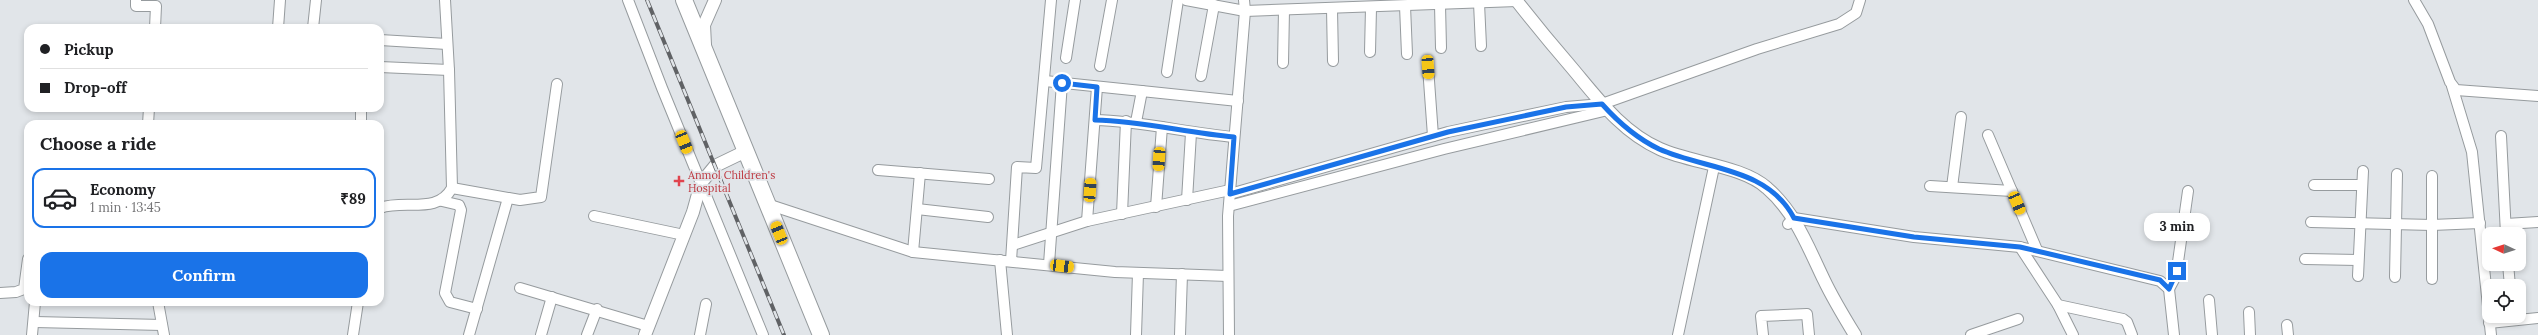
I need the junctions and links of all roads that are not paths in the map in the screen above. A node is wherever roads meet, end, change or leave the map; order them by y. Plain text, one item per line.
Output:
1 (136, 0) edge
2 (280, 0) edge
3 (316, 0) edge
4 (445, 0) edge
5 (628, 0) edge
6 (684, 0) edge
7 (715, 0) edge
8 (1051, 0) edge
9 (1075, 0) edge
10 (1112, 0) edge
11 (1178, 0) edge
12 (1186, 0) edge
13 (1244, 0) edge
14 (1860, 0) edge
15 (2414, 0) edge
16 (1517, 1) edge
17 (1479, 3) junction
18 (1214, 5) junction
19 (1440, 5) junction
20 (1405, 6) junction
21 (1370, 8) junction
22 (1332, 9) junction
23 (1284, 10) junction
24 (1245, 11) junction
25 (155, 24) edge
26 (278, 24) edge
27 (313, 24) edge
28 (384, 40) edge
29 (447, 44) junction
30 (1481, 46) dead end
31 (1441, 48) dead end
32 (705, 50) junction
33 (1370, 52) dead end
34 (1407, 54) dead end
35 (1066, 58) dead end
36 (1333, 61) dead end
37 (1283, 63) dead end
38 (1100, 66) dead end
39 (384, 67) edge
40 (1428, 67) dead end
41 (450, 70) junction
42 (1167, 72) dead end
43 (1201, 76) dead end
44 (1045, 81) junction
45 (1062, 83) junction
46 (557, 84) dead end
47 (2452, 86) junction
48 (1097, 87) junction
49 (1142, 91) junction
50 (2538, 96) edge
51 (1238, 101) junction
52 (1605, 107) junction
53 (1961, 117) dead end
54 (1095, 120) junction
55 (1131, 121) junction
56 (1162, 127) junction
57 (1191, 133) junction
58 (1988, 135) dead end
59 (1433, 136) junction
60 (2501, 136) dead end
61 (1234, 137) junction
62 (746, 151) junction
63 (1714, 167) junction
64 (878, 170) dead end
65 (2363, 171) dead end
66 (920, 173) junction
67 (2397, 174) dead end
68 (2432, 176) dead end
69 (989, 179) dead end
70 (701, 183) junction
71 (2314, 185) dead end
72 (2362, 185) junction
73 (1930, 186) dead end
74 (1952, 187) junction
75 (452, 188) junction
76 (2012, 191) junction
77 (2188, 191) dead end
78 (1230, 192) junction
79 (508, 198) junction
80 (1187, 200) junction
81 (442, 201) junction
82 (767, 204) junction
83 (1229, 206) junction
84 (1156, 207) junction
85 (384, 208) edge
86 (917, 209) junction
87 (1122, 214) junction
88 (594, 216) dead end
89 (988, 218) dead end
90 (1087, 221) junction
91 (1791, 221) junction
92 (2311, 222) dead end
93 (2480, 222) junction
94 (2538, 222) edge
95 (2360, 224) junction
96 (2395, 224) junction
97 (2432, 225) junction
98 (2506, 227) edge
99 (2515, 227) edge
100 (1051, 233) junction
101 (684, 235) junction
102 (1013, 245) junction
103 (2020, 247) junction
104 (2037, 250) junction
105 (913, 252) junction
106 (2305, 259) dead end
107 (1000, 260) junction
108 (2358, 260) junction
109 (1011, 261) junction
110 (1049, 264) junction
111 (1138, 273) junction
112 (1182, 274) junction
113 (1228, 276) junction
114 (2358, 276) dead end
115 (2395, 277) dead end
116 (2432, 279) dead end
117 (2485, 279) edge
118 (520, 288) dead end
119 (2169, 289) junction
120 (24, 290) edge
121 (0, 293) edge
122 (552, 297) junction
123 (2209, 300) dead end
124 (706, 304) dead end
125 (2058, 305) junction
126 (35, 306) edge
127 (159, 306) edge
128 (357, 306) edge
129 (477, 309) junction
130 (596, 309) junction
131 (2249, 312) dead end
132 (2526, 318) edge
133 (2538, 318) edge
134 (2018, 319) dead end
135 (34, 322) junction
136 (2489, 323) edge
137 (163, 330) edge
138 (646, 330) edge
139 (32, 335) edge
140 (353, 335) edge
141 (469, 335) edge
142 (541, 335) edge
143 (588, 335) edge
144 (700, 335) edge
145 (763, 335) edge
146 (820, 335) edge
147 (1007, 335) edge
148 (1136, 335) edge
149 (1180, 335) edge
150 (1228, 335) edge
151 (1678, 335) edge
152 (1763, 335) edge
153 (1809, 335) edge
154 (1846, 335) edge
155 (1855, 335) edge
156 (1971, 335) edge
157 (2073, 335) edge
158 (2132, 335) edge
159 (2174, 335) edge
160 (2212, 335) edge
161 (2250, 335) edge
162 (2491, 335) edge

1 - 25 street
2 - 26 street
3 - 27 street
4 - 29 street
5 - 70 street
6 - 32 main road
7 - 32 street
8 - 44 street
9 - 35 street
10 - 38 street
11 - 42 street
12 - 18 street
13 - 24 street
14 - 52 street
15 - 47 street
16 - 17 street
16 - 52 street
17 - 19 street
17 - 30 street
18 - 24 street
18 - 43 street
19 - 20 street
19 - 31 street
20 - 21 street
20 - 34 street
21 - 22 street
21 - 33 street
22 - 23 street
22 - 36 street
23 - 24 street
23 - 37 street
24 - 51 street
28 - 29 street
29 - 41 street
32 - 62 main road
39 - 41 street
40 - 59 street
41 - 75 street
44 - 45 street
44 - 102 street
45 - 48 street
45 - 100 street
46 - 79 street
47 - 50 street
47 - 93 street
48 - 49 street
48 - 54 street
49 - 51 street
49 - 55 street
51 - 61 street
52 - 59 street
52 - 63 street
52 - 83 street
53 - 74 street
54 - 55 street
54 - 90 street
55 - 56 street
55 - 87 street
56 - 57 street
56 - 84 street
57 - 61 street
57 - 80 street
58 - 76 street
59 - 78 street
60 - 98 street
61 - 78 street
62 - 70 street
62 - 82 main road
63 - 91 street
63 - 151 street
64 - 66 street
65 - 72 street
66 - 69 street
66 - 86 street
67 - 96 street
68 - 97 street
70 - 101 street
70 - 145 street
71 - 72 street
72 - 95 street
73 - 74 street
74 - 76 street
75 - 79 street
75 - 81 street
76 - 104 street
77 - 119 street
78 - 80 street
78 - 83 street
79 - 129 street
80 - 84 street
81 - 85 street
81 - 129 street
82 - 105 street
82 - 146 main road
83 - 113 street
84 - 87 street
86 - 89 street
86 - 105 street
87 - 90 street
88 - 101 street
90 - 100 street
91 - 103 street
91 - 154 street
91 - 155 street
92 - 95 street
93 - 97 street
93 - 117 street
94 - 99 street
95 - 96 street
95 - 108 street
96 - 97 street
96 - 115 street
97 - 116 street
100 - 102 street
100 - 110 street
101 - 138 street
102 - 109 street
103 - 104 street
103 - 125 street
104 - 119 street
105 - 107 street
106 - 108 street
107 - 109 street
107 - 147 street
108 - 114 street
109 - 110 street
110 - 111 street
111 - 112 street
111 - 148 street
112 - 113 street
112 - 149 street
113 - 150 street
118 - 122 street
119 - 159 street
120 - 121 street
122 - 130 street
122 - 142 street
123 - 160 street
124 - 144 street
125 - 157 street
125 - 158 street
126 - 135 street
127 - 137 street
128 - 140 street
129 - 141 street
130 - 138 street
130 - 143 street
131 - 161 street
132 - 133 street
134 - 156 street
135 - 137 street
135 - 139 street
136 - 162 street
152 - 153 street

